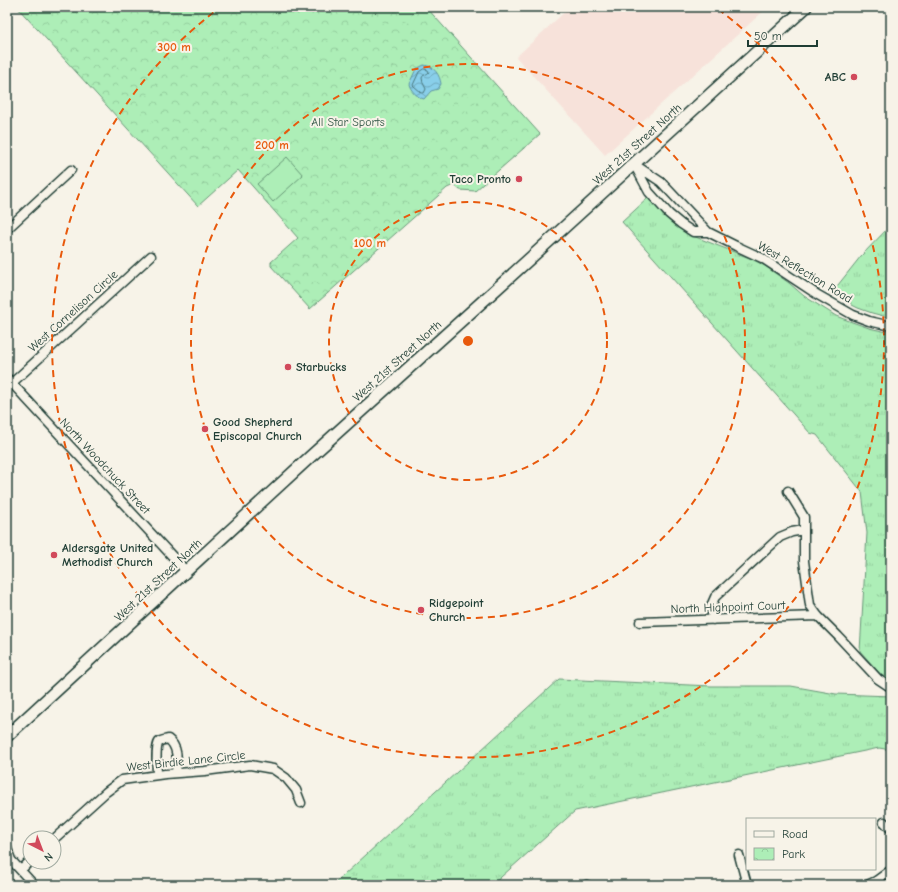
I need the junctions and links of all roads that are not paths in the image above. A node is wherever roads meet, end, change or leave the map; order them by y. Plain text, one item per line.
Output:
1 (806, 7) edge
2 (634, 164) junction
3 (71, 170) dead end
4 (7, 230) edge
5 (708, 232) junction
6 (151, 256) dead end
7 (891, 326) edge
8 (9, 380) edge
9 (788, 491) dead end
10 (804, 530) junction
11 (186, 571) junction
12 (818, 616) junction
13 (713, 620) junction
14 (640, 622) dead end
15 (891, 687) edge
16 (7, 736) edge
17 (176, 773) junction
18 (157, 775) junction
19 (301, 802) dead end
20 (884, 822) dead end
21 (891, 828) edge
22 (62, 832) edge
23 (7, 848) edge
24 (739, 855) dead end
25 (9, 858) edge
26 (21, 870) joint
27 (891, 870) edge
28 (34, 885) edge
29 (747, 885) edge
30 (867, 885) edge

1 - 2 main road, West 21st Street North
2 - 5 street, West Reflection Road
2 - 5 street, West Reflection Road
2 - 11 main road, West 21st Street North
3 - 4 street
5 - 7 street, West Reflection Road
6 - 8 street, West Cornelison Circle
8 - 11 street, North Woodchuck Street
9 - 10 street
10 - 12 street
10 - 13 street
11 - 16 main road, West 21st Street North
12 - 13 street, North Highpoint Court
12 - 15 street
13 - 14 street, North Highpoint Court
17 - 18 street, West Birdie Lane Circle
17 - 18 street
17 - 19 street, West Birdie Lane Circle
18 - 22 street, West Birdie Lane Circle
20 - 21 street
23 - 25 street
24 - 29 street
25 - 26 street
26 - 28 street
27 - 30 street

